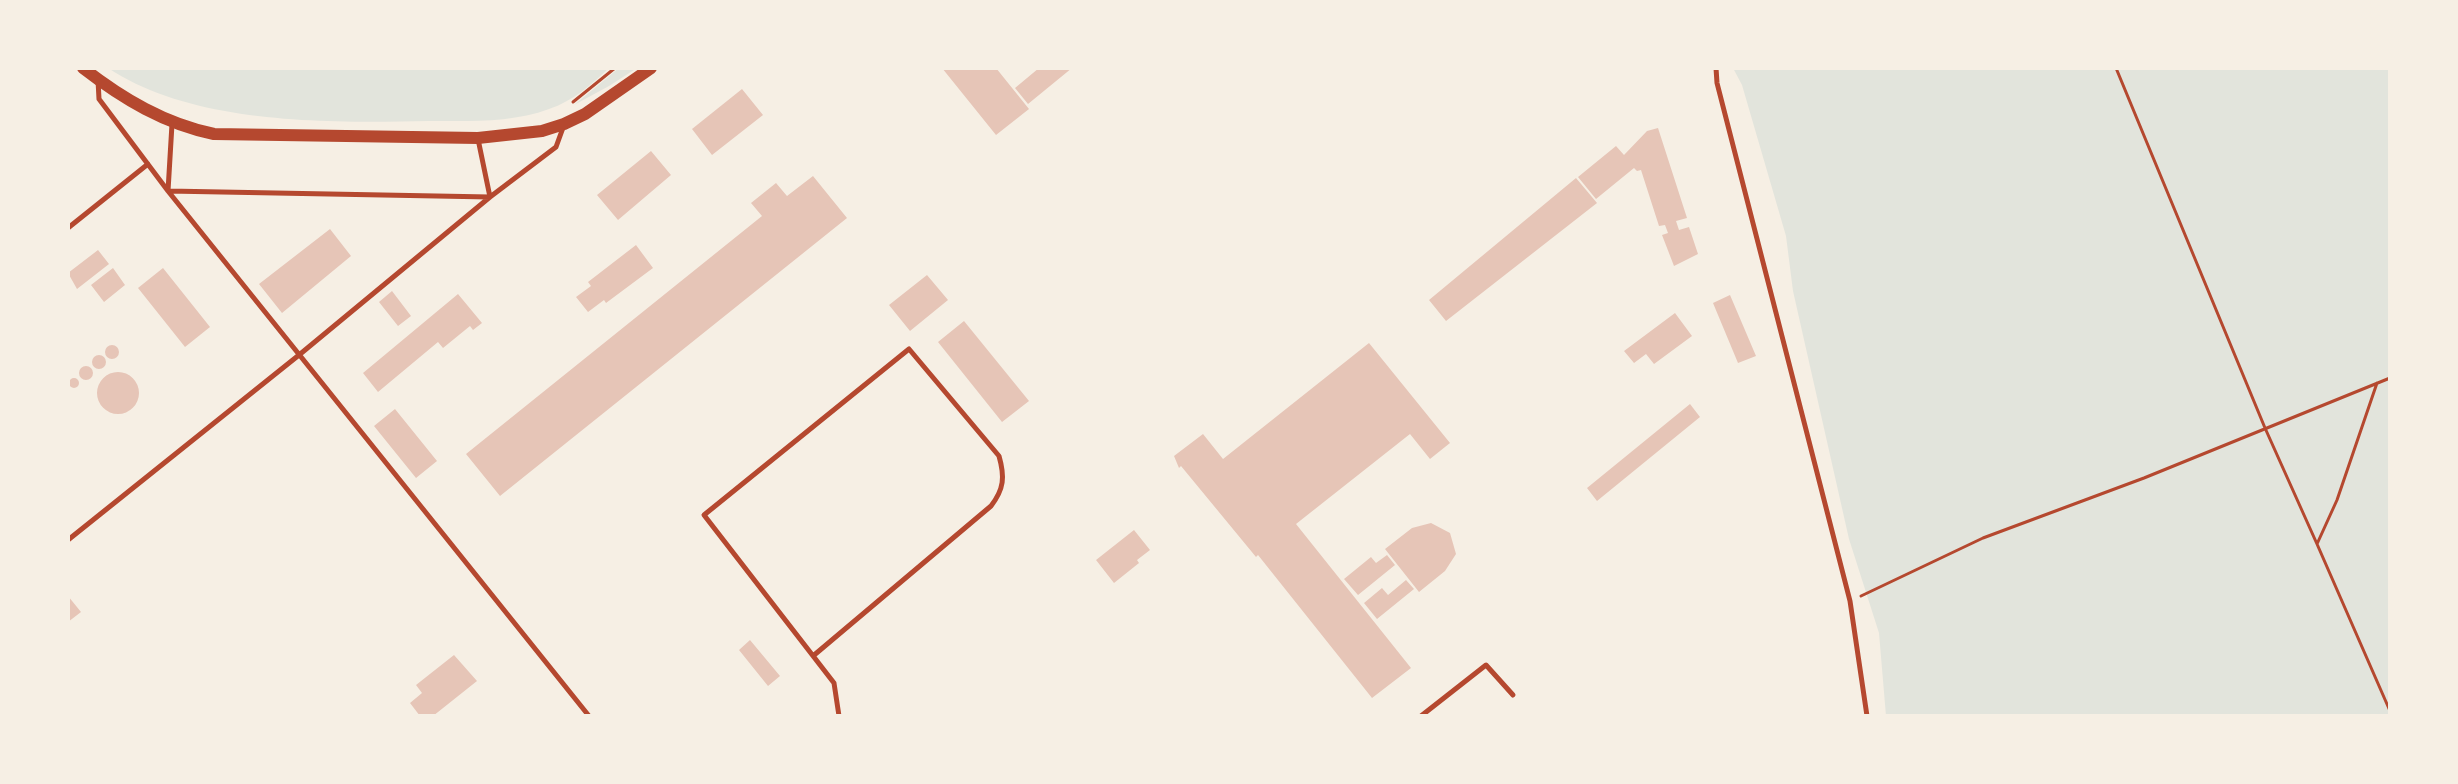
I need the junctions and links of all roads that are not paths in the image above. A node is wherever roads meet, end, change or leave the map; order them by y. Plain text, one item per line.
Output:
1 (83, 68) edge
2 (651, 68) edge
3 (1716, 68) edge
4 (98, 79) junction
5 (172, 123) junction
6 (564, 124) junction
7 (478, 138) junction
8 (148, 164) junction
9 (168, 191) junction
10 (490, 197) junction
11 (68, 228) edge
12 (299, 355) junction
13 (68, 540) edge
14 (813, 656) junction
15 (1513, 695) dead end
16 (589, 716) edge
17 (839, 716) edge
18 (1421, 716) edge
19 (1867, 716) edge

1 - 4 street
2 - 6 street
3 - 19 lane
4 - 5 street
4 - 8 lane
5 - 7 street
5 - 9 lane
6 - 7 street
6 - 10 lane
7 - 10 lane
8 - 9 lane
8 - 11 lane
9 - 10 lane
9 - 12 lane
10 - 12 lane
12 - 13 lane
12 - 16 lane
14 - 14 lane
14 - 17 lane
15 - 18 lane

